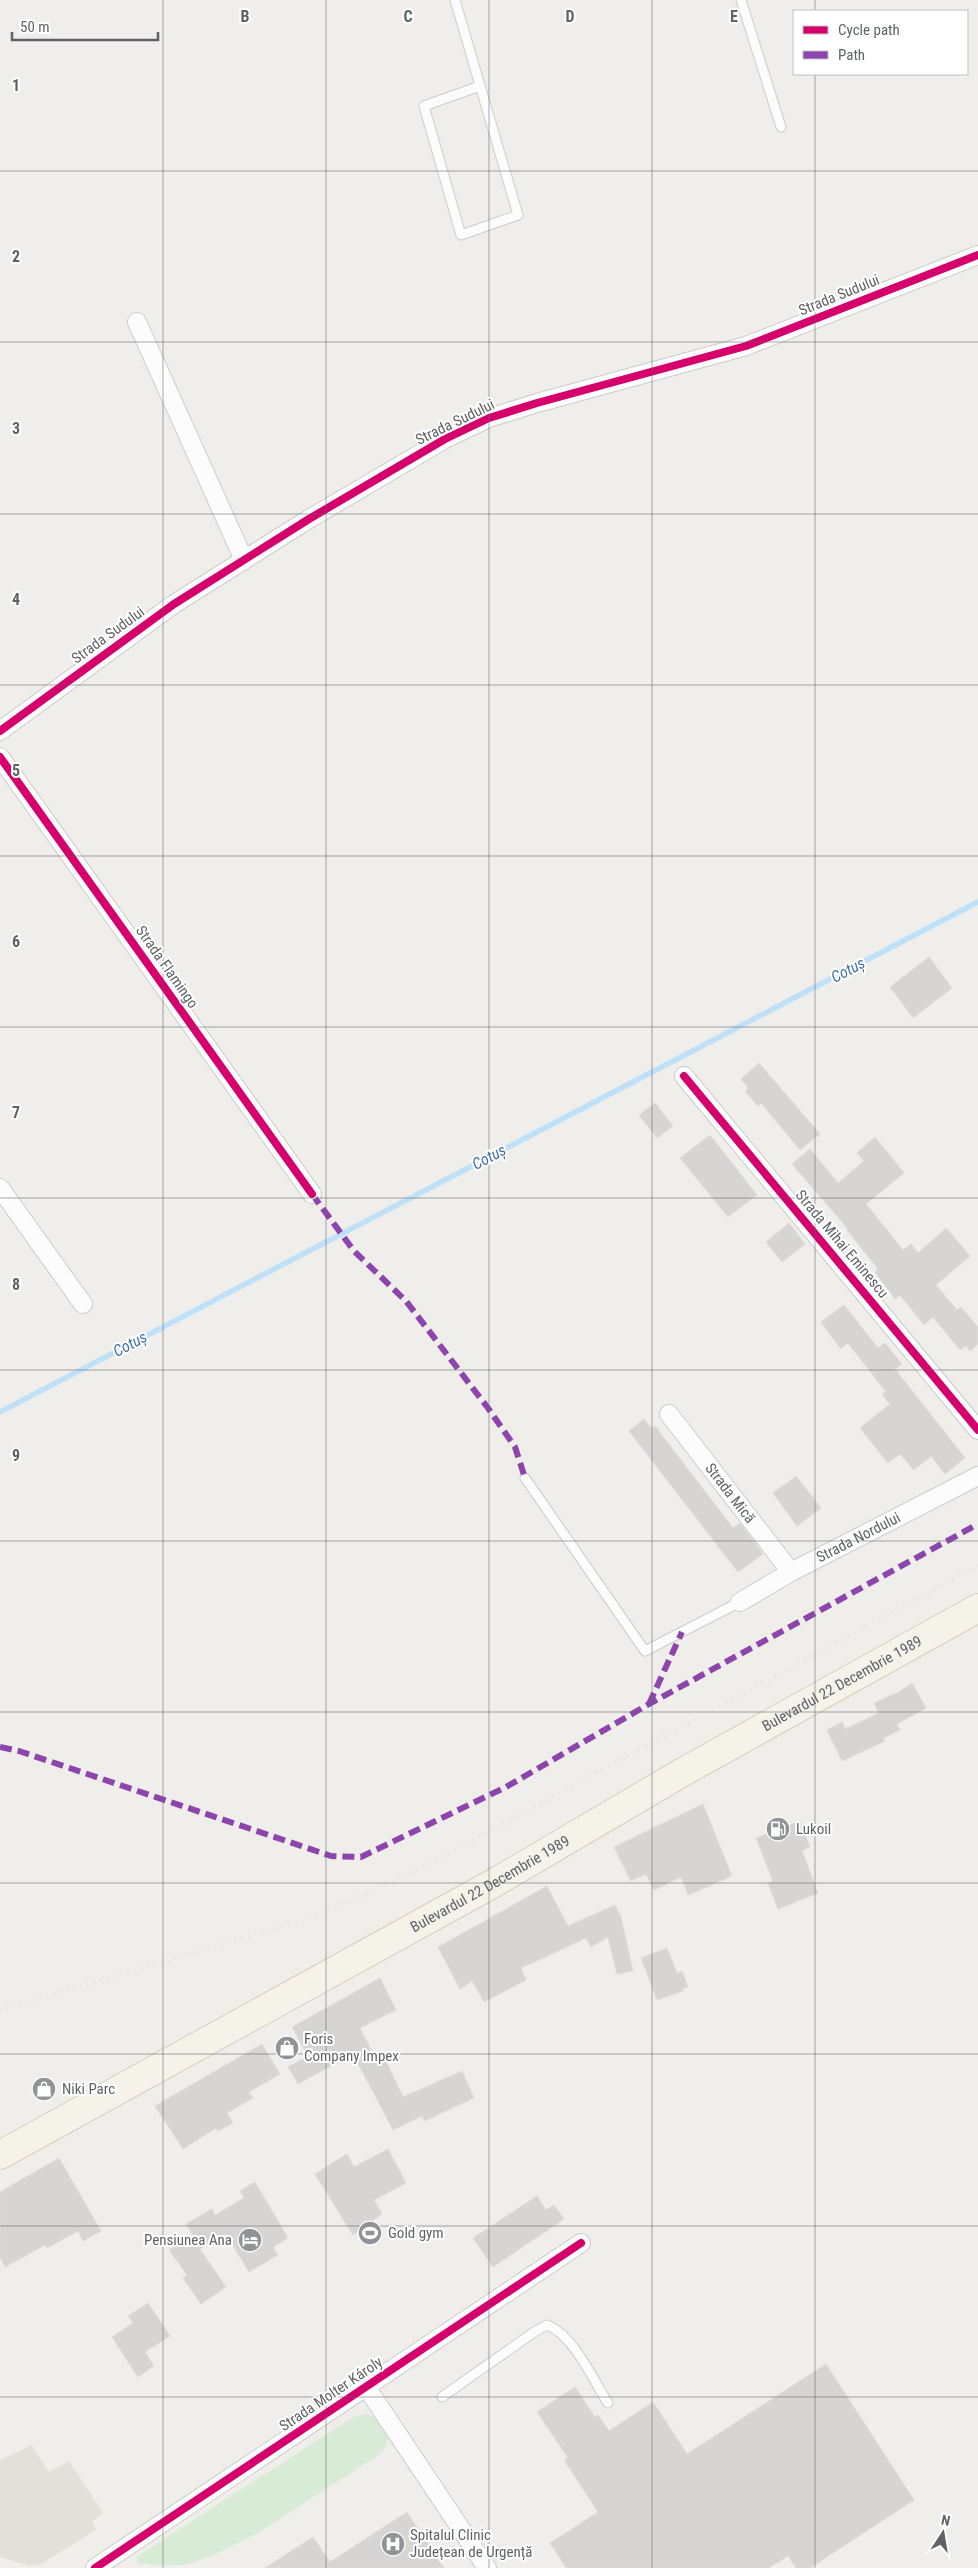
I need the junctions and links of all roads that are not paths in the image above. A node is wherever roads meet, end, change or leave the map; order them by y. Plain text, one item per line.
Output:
1 (455, 0) edge
2 (741, 0) edge
3 (480, 86) junction
4 (781, 127) dead end
5 (978, 255) edge
6 (137, 322) dead end
7 (244, 560) junction
8 (0, 730) edge
9 (0, 757) edge
10 (684, 1076) dead end
11 (0, 1188) edge
12 (312, 1194) dead end
13 (83, 1304) dead end
14 (669, 1414) dead end
15 (978, 1430) edge
16 (978, 1476) edge
17 (525, 1478) dead end
18 (791, 1572) junction
19 (740, 1602) joint
20 (978, 1608) edge
21 (0, 2155) edge
22 (581, 2243) dead end
23 (367, 2388) junction
24 (442, 2397) dead end
25 (608, 2403) dead end
26 (106, 2565) edge
27 (487, 2568) edge

1 - 3 lane
2 - 4 lane
3 - 3 lane
5 - 7 street, Strada Sudului
6 - 7 street
7 - 8 street, Strada Sudului
9 - 12 street, Strada Flamingo
10 - 15 street, Strada Mihai Eminescu
11 - 13 street
14 - 18 street, Strada Mică
16 - 18 street, Strada Nordului
17 - 19 lane
18 - 19 street, Strada Nordului
20 - 21 main road, Bulevardul 22 Decembrie 1989
22 - 23 street, Strada Molter Károly
23 - 26 street, Strada Molter Károly
23 - 27 street, Strada Molter Károly
24 - 25 lane

